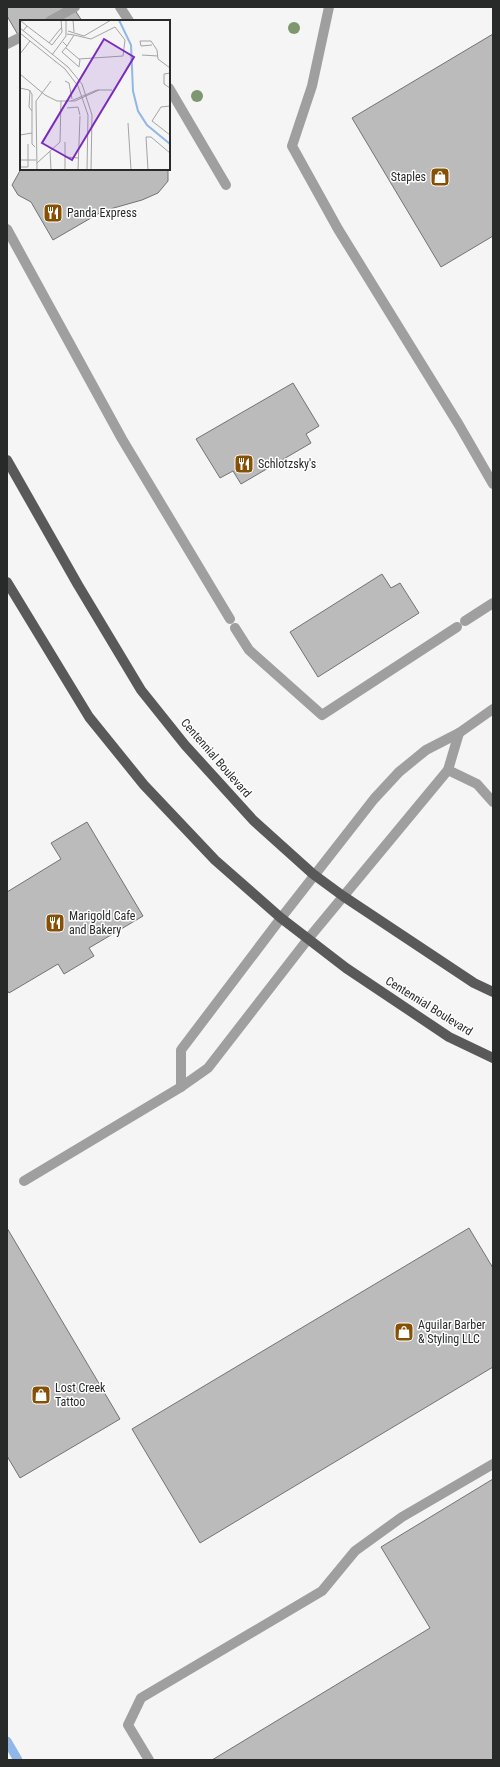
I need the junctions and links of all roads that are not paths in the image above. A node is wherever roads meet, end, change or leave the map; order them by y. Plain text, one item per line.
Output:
1 (75, 7) edge
2 (120, 7) edge
3 (329, 7) edge
4 (52, 20) edge
5 (128, 20) edge
6 (20, 38) edge
7 (7, 44) edge
8 (170, 90) edge
9 (226, 185) dead end
10 (7, 229) edge
11 (7, 460) edge
12 (493, 484) edge
13 (7, 582) edge
14 (493, 603) edge
15 (493, 709) edge
16 (458, 733) junction
17 (448, 770) junction
18 (493, 802) edge
19 (313, 874) junction
20 (343, 896) junction
21 (281, 918) junction
22 (308, 939) junction
23 (493, 992) edge
24 (493, 1058) edge
25 (181, 1086) junction
26 (24, 1181) dead end
27 (493, 1464) edge
28 (149, 1760) edge

1 - 4 street
2 - 5 street
3 - 12 street
6 - 7 street
8 - 9 street
10 - 14 street
11 - 19 main road, Centennial Boulevard
13 - 21 main road, Centennial Boulevard
15 - 16 street
16 - 17 street
16 - 19 street
17 - 18 street
17 - 20 street
19 - 20 main road, Centennial Boulevard
19 - 21 street
20 - 22 street
20 - 23 main road, Centennial Boulevard
21 - 22 main road, Centennial Boulevard
21 - 25 street
22 - 24 main road, Centennial Boulevard
22 - 25 street
25 - 26 street
27 - 28 street

